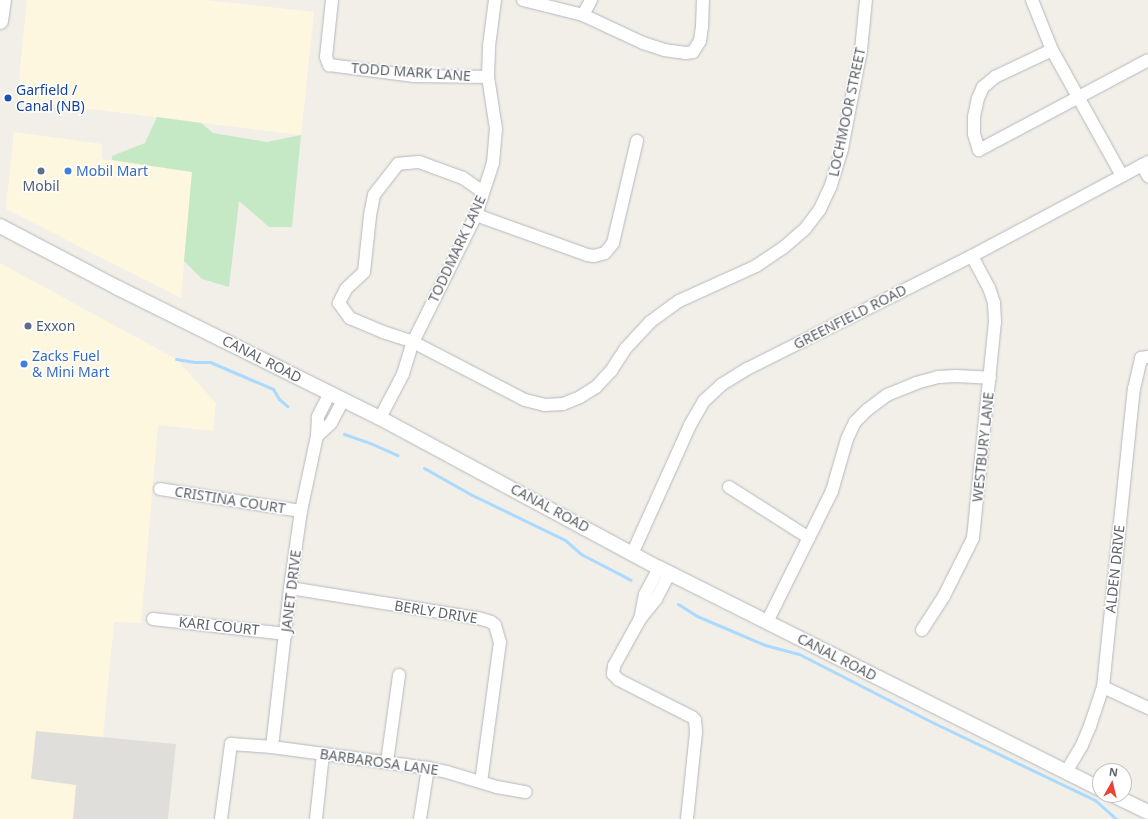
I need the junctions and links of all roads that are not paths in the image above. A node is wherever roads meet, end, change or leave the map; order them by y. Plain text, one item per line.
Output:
1 (2, 0) edge
2 (332, 0) edge
3 (495, 0) edge
4 (523, 0) edge
5 (591, 0) edge
6 (703, 0) edge
7 (866, 0) edge
8 (1032, 0) edge
9 (583, 15) junction
10 (0, 21) edge
11 (1052, 50) junction
12 (1148, 60) edge
13 (488, 77) junction
14 (1078, 98) junction
15 (637, 141) dead end
16 (1146, 168) edge
17 (1122, 176) junction
18 (483, 192) junction
19 (476, 215) junction
20 (0, 226) edge
21 (972, 256) junction
22 (413, 342) junction
23 (1144, 358) edge
24 (990, 378) junction
25 (330, 394) junction
26 (343, 400) junction
27 (380, 418) junction
28 (317, 436) junction
29 (729, 487) dead end
30 (160, 489) dead end
31 (301, 511) junction
32 (809, 538) junction
33 (633, 552) junction
34 (664, 570) junction
35 (290, 588) junction
36 (153, 619) dead end
37 (768, 622) junction
38 (922, 630) dead end
39 (286, 634) junction
40 (399, 675) dead end
41 (1103, 687) junction
42 (1148, 708) edge
43 (272, 747) junction
44 (323, 754) junction
45 (387, 762) junction
46 (428, 768) junction
47 (1066, 772) junction
48 (481, 782) junction
49 (1092, 785) edge
50 (526, 792) dead end
51 (1129, 803) edge
52 (1148, 812) edge
53 (221, 819) edge
54 (316, 819) edge
55 (420, 819) edge
56 (686, 819) edge

1 - 10 main road
2 - 13 street, TODD MARK LANE
3 - 13 street, TODDMARK LANE
4 - 9 street
5 - 9 street
6 - 9 street
7 - 22 street, LOCHMOOR STREET
8 - 11 street
11 - 14 street
11 - 14 street
12 - 14 street
13 - 18 street, TODDMARK LANE
14 - 17 street
15 - 19 street
16 - 17 street, GREENFIELD ROAD
17 - 21 street, GREENFIELD ROAD
18 - 19 street, TODDMARK LANE
18 - 22 street
19 - 22 street, TODDMARK LANE
20 - 25 street, CANAL ROAD
21 - 24 street, WESTBURY LANE
21 - 33 street, GREENFIELD ROAD
22 - 27 street, TODDMARK LANE
23 - 41 street, ALDEN DRIVE
24 - 32 street
24 - 38 street, WESTBURY LANE
25 - 26 street, CANAL ROAD
25 - 28 street, JANET DRIVE
26 - 27 street, CANAL ROAD
26 - 28 street
27 - 33 street, CANAL ROAD
28 - 31 street, JANET DRIVE
29 - 32 street
30 - 31 street, CRISTINA COURT
31 - 35 street, JANET DRIVE
32 - 37 street
33 - 34 street, CANAL ROAD
34 - 37 street, CANAL ROAD
34 - 56 street
35 - 39 street, JANET DRIVE
35 - 48 street, BERLY DRIVE
36 - 39 street, KARI COURT
37 - 47 street, CANAL ROAD
39 - 43 street, JANET DRIVE
40 - 45 street
41 - 42 street
41 - 47 street, ALDEN DRIVE
43 - 44 street, BARBAROSA LANE
43 - 53 street, BARBAROSA LANE
44 - 45 street, BARBAROSA LANE
44 - 54 street
45 - 46 street, BARBAROSA LANE
46 - 48 street, BARBAROSA LANE
46 - 55 street
47 - 49 street, CANAL ROAD
48 - 50 street, BARBAROSA LANE
51 - 52 street

